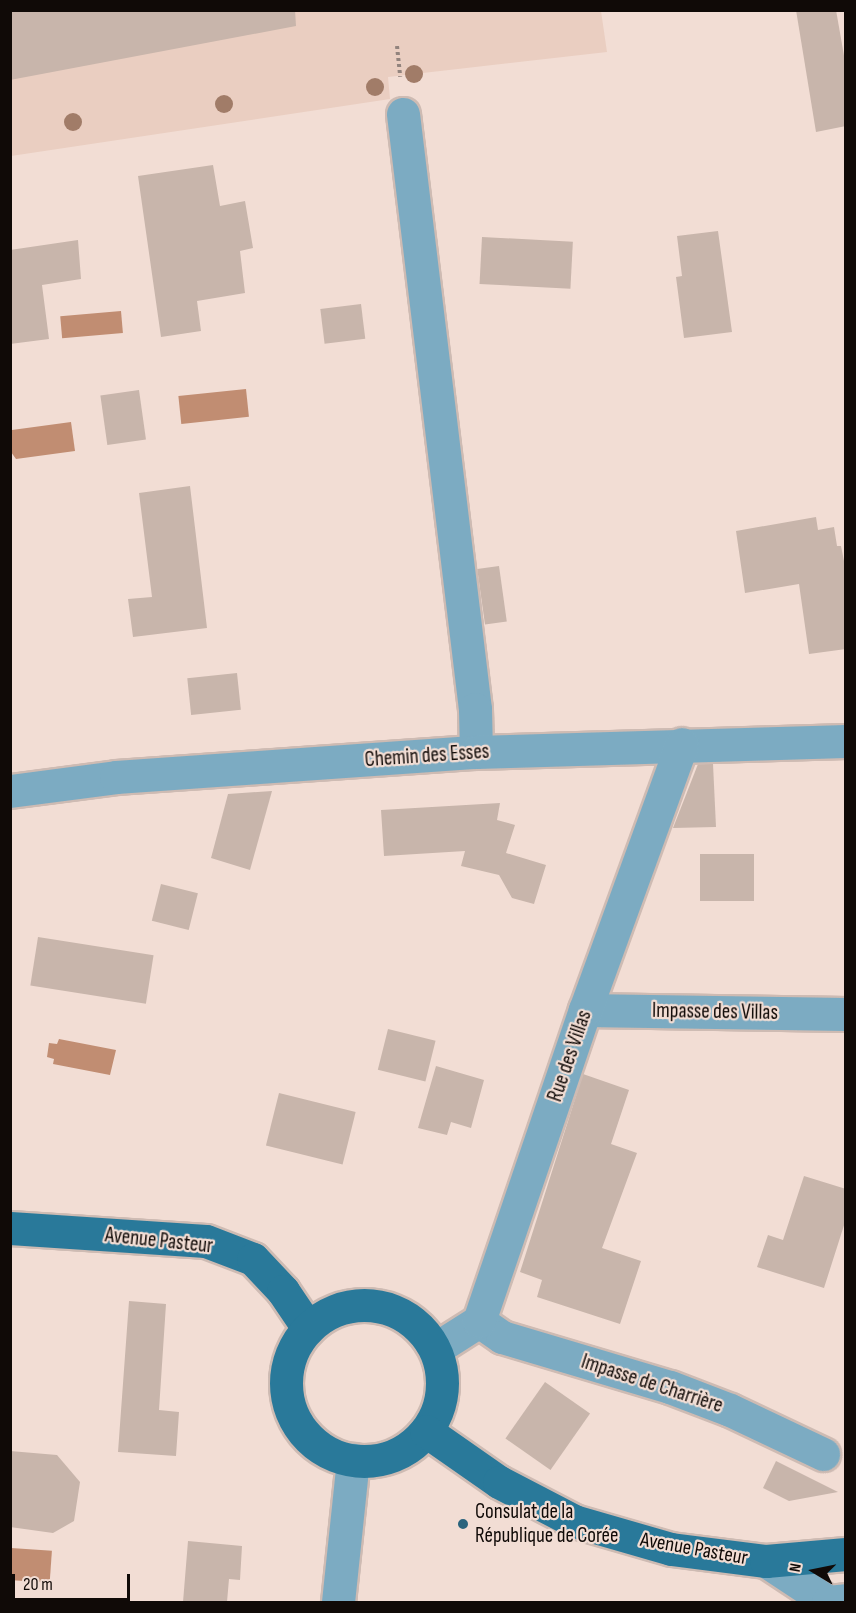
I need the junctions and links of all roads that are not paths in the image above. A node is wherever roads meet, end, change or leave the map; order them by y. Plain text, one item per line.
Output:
1 (403, 114) dead end
2 (846, 741) edge
3 (682, 744) junction
4 (476, 752) junction
5 (10, 791) edge
6 (585, 1010) junction
7 (846, 1014) edge
8 (10, 1228) edge
9 (479, 1321) junction
10 (308, 1328) junction
11 (435, 1349) junction
12 (426, 1431) junction
13 (823, 1454) dead end
14 (353, 1460) junction
15 (846, 1554) edge
16 (766, 1561) junction
17 (846, 1600) edge
18 (338, 1602) edge

1 - 4 street
2 - 3 street, Chemin des Esses
3 - 4 street, Chemin des Esses
3 - 6 street, Rue des Villas
4 - 5 street, Chemin des Esses
6 - 7 street, Impasse des Villas
6 - 9 street, Rue des Villas
8 - 10 main road, Avenue Pasteur
9 - 11 street
9 - 13 street, Impasse de Charrière
10 - 11 main road
10 - 14 main road
11 - 12 main road
12 - 14 main road
12 - 16 main road, Avenue Pasteur
14 - 18 street
15 - 16 main road, Avenue Pasteur
16 - 17 street

